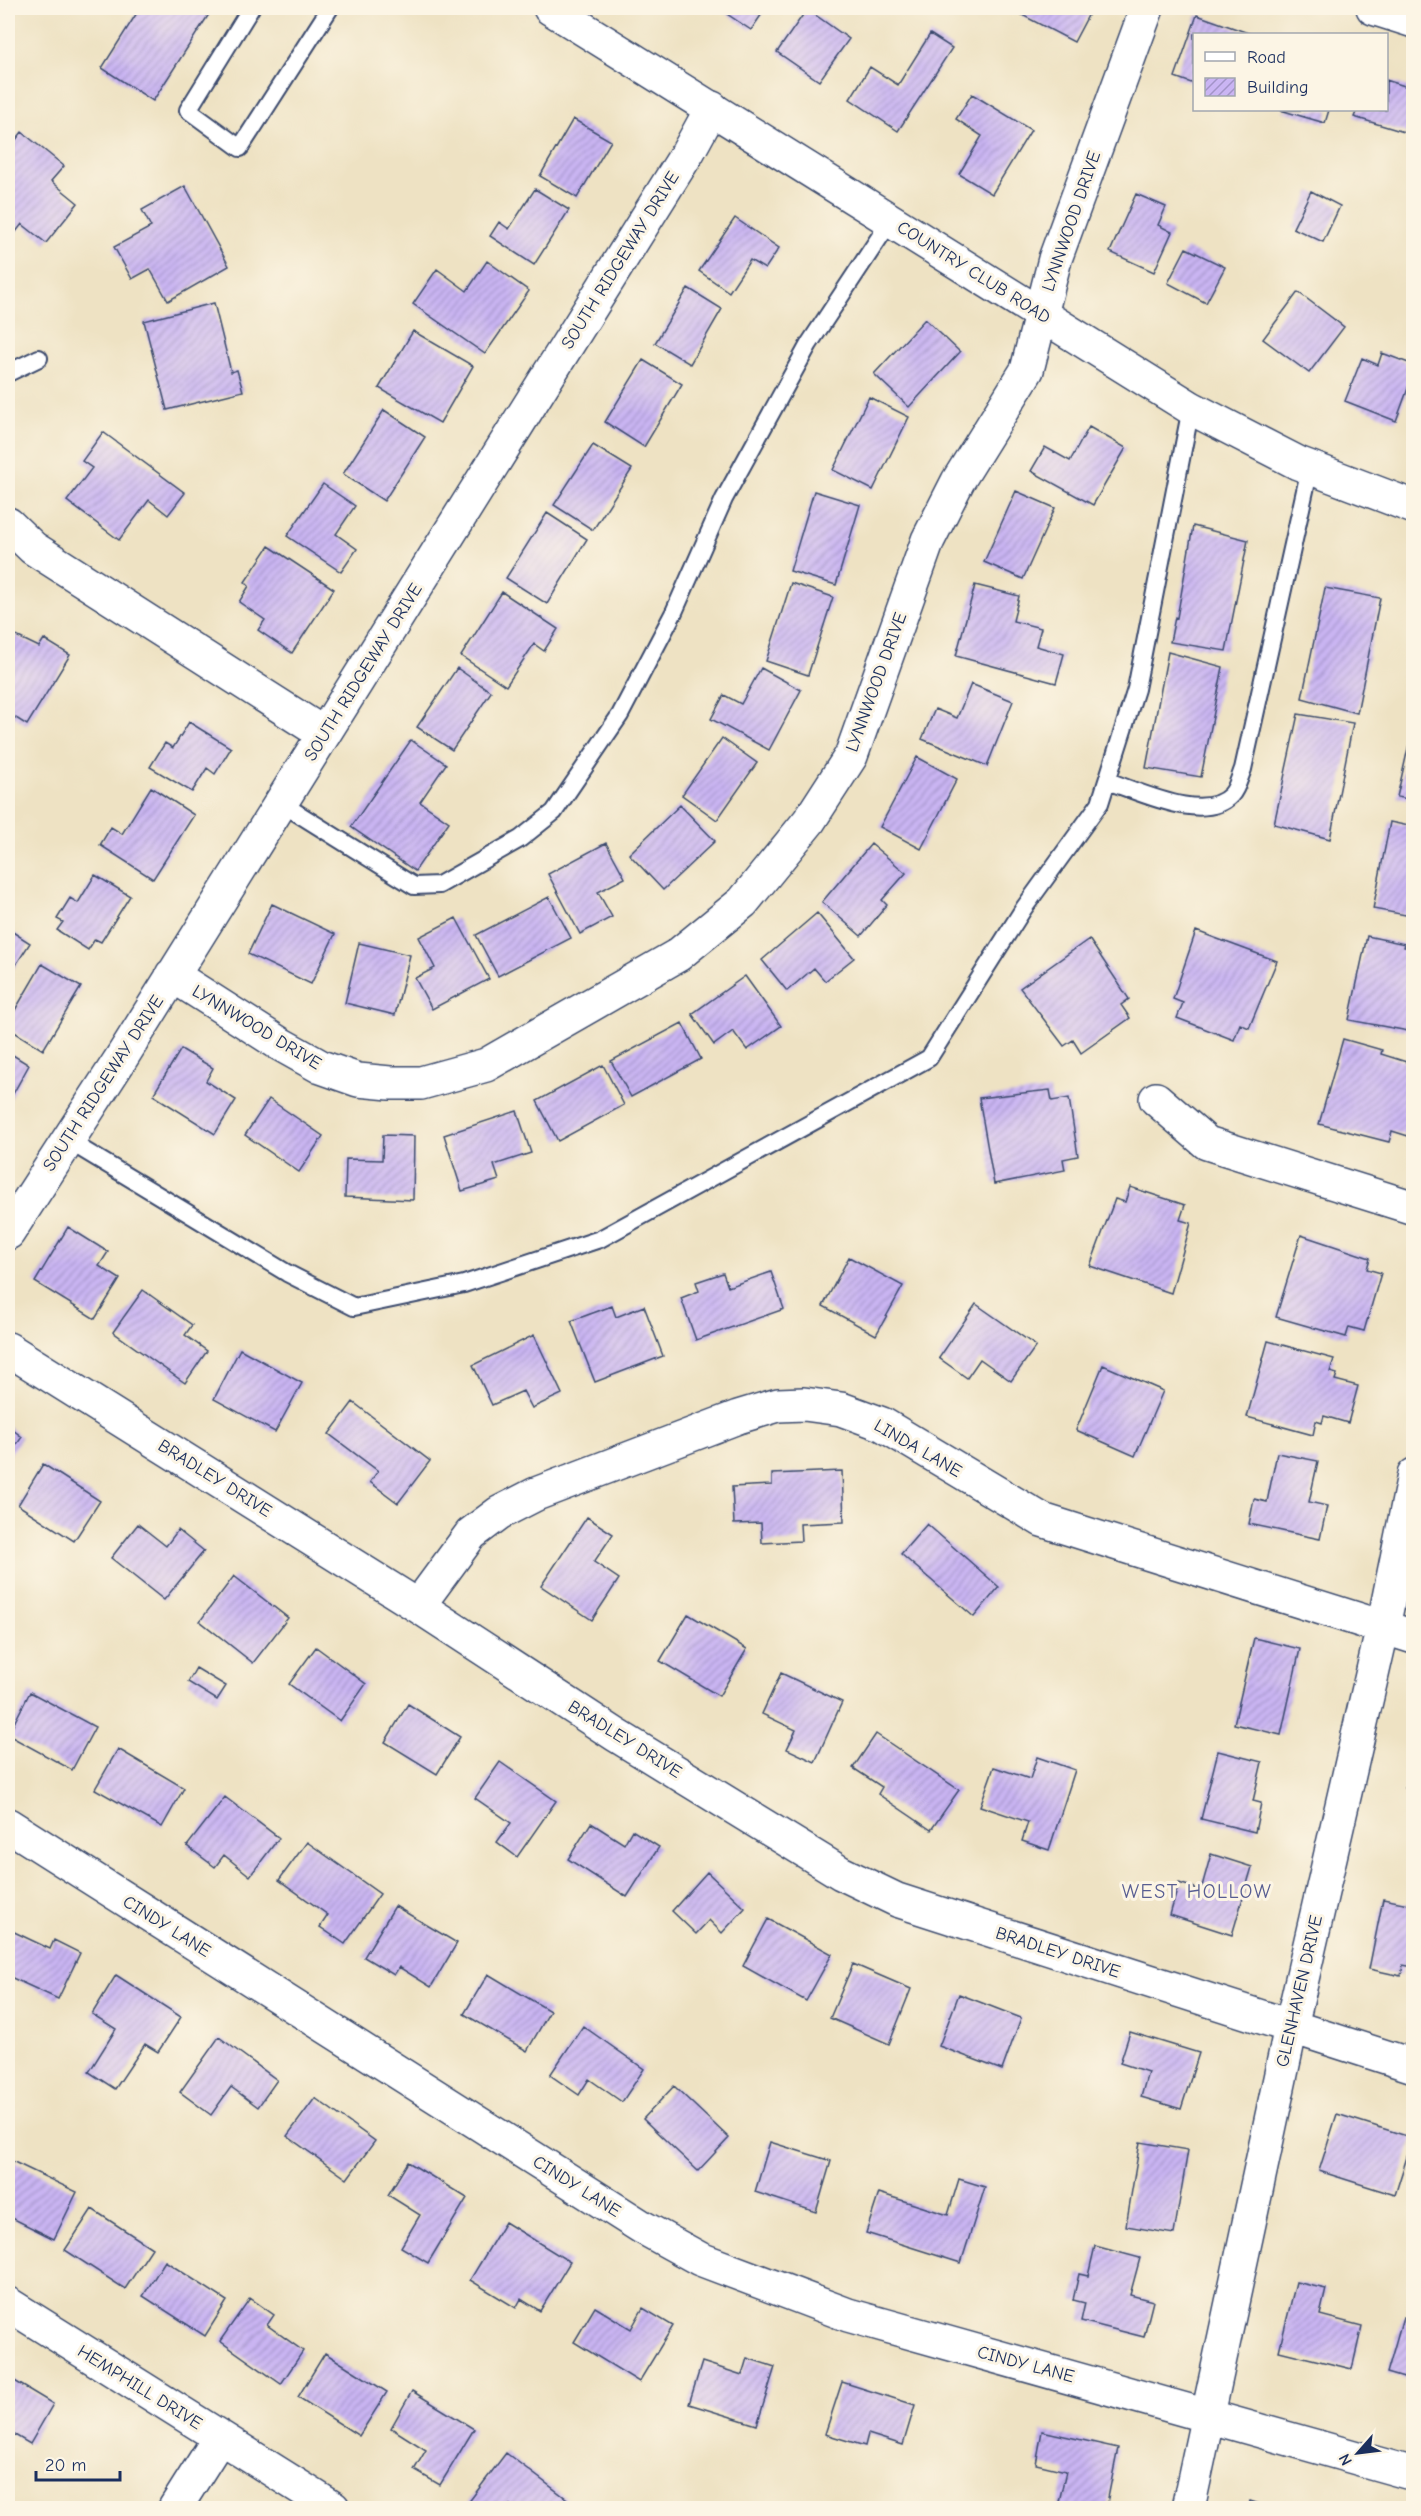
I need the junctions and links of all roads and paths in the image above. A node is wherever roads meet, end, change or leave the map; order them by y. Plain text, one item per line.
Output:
1 (250, 8) edge
2 (330, 8) edge
3 (550, 8) edge
4 (1147, 8) edge
5 (1373, 8) edge
6 (1413, 21) edge
7 (712, 108) junction
8 (891, 220) junction
9 (1041, 313) junction
10 (39, 358) dead end
11 (8, 373) edge
12 (1191, 408) junction
13 (1310, 468) junction
14 (1413, 507) edge
15 (8, 524) edge
16 (324, 734) junction
17 (1107, 781) junction
18 (281, 803) junction
19 (172, 975) junction
20 (1156, 1099) dead end
21 (67, 1140) junction
22 (1413, 1208) edge
23 (8, 1233) edge
24 (8, 1349) edge
25 (1413, 1475) edge
26 (418, 1606) junction
27 (1398, 1632) edge
28 (8, 1826) edge
29 (1291, 2027) junction
30 (1413, 2066) edge
31 (8, 2304) edge
32 (1208, 2414) junction
33 (220, 2437) junction
34 (1413, 2474) edge
35 (175, 2508) edge
36 (333, 2508) edge
37 (1188, 2508) edge

1 - 2 lane
3 - 7 street, COUNTRY CLUB ROAD
4 - 9 street, LYNNWOOD DRIVE
5 - 6 street
7 - 8 street, COUNTRY CLUB ROAD
7 - 16 street, SOUTH RIDGEWAY DRIVE
8 - 9 street, COUNTRY CLUB ROAD
8 - 18 lane
9 - 12 street, COUNTRY CLUB ROAD
9 - 19 street, LYNNWOOD DRIVE
10 - 11 lane
12 - 13 street, COUNTRY CLUB ROAD
12 - 17 lane
13 - 14 street, COUNTRY CLUB ROAD
13 - 17 lane
15 - 16 street
16 - 18 street, SOUTH RIDGEWAY DRIVE
17 - 21 lane
18 - 19 street, SOUTH RIDGEWAY DRIVE
19 - 21 street, SOUTH RIDGEWAY DRIVE
20 - 22 street
21 - 23 street, SOUTH RIDGEWAY DRIVE
24 - 26 street, BRADLEY DRIVE
25 - 27 street, GLENHAVEN DRIVE
26 - 27 street, LINDA LANE
26 - 29 street, BRADLEY DRIVE
27 - 29 street, GLENHAVEN DRIVE
28 - 32 street, CINDY LANE
29 - 30 street, BRADLEY DRIVE
29 - 32 street, GLENHAVEN DRIVE
31 - 33 street, HEMPHILL DRIVE
32 - 34 street, CINDY LANE
32 - 37 street, GLENHAVEN DRIVE
33 - 35 street
33 - 36 street, HEMPHILL DRIVE

